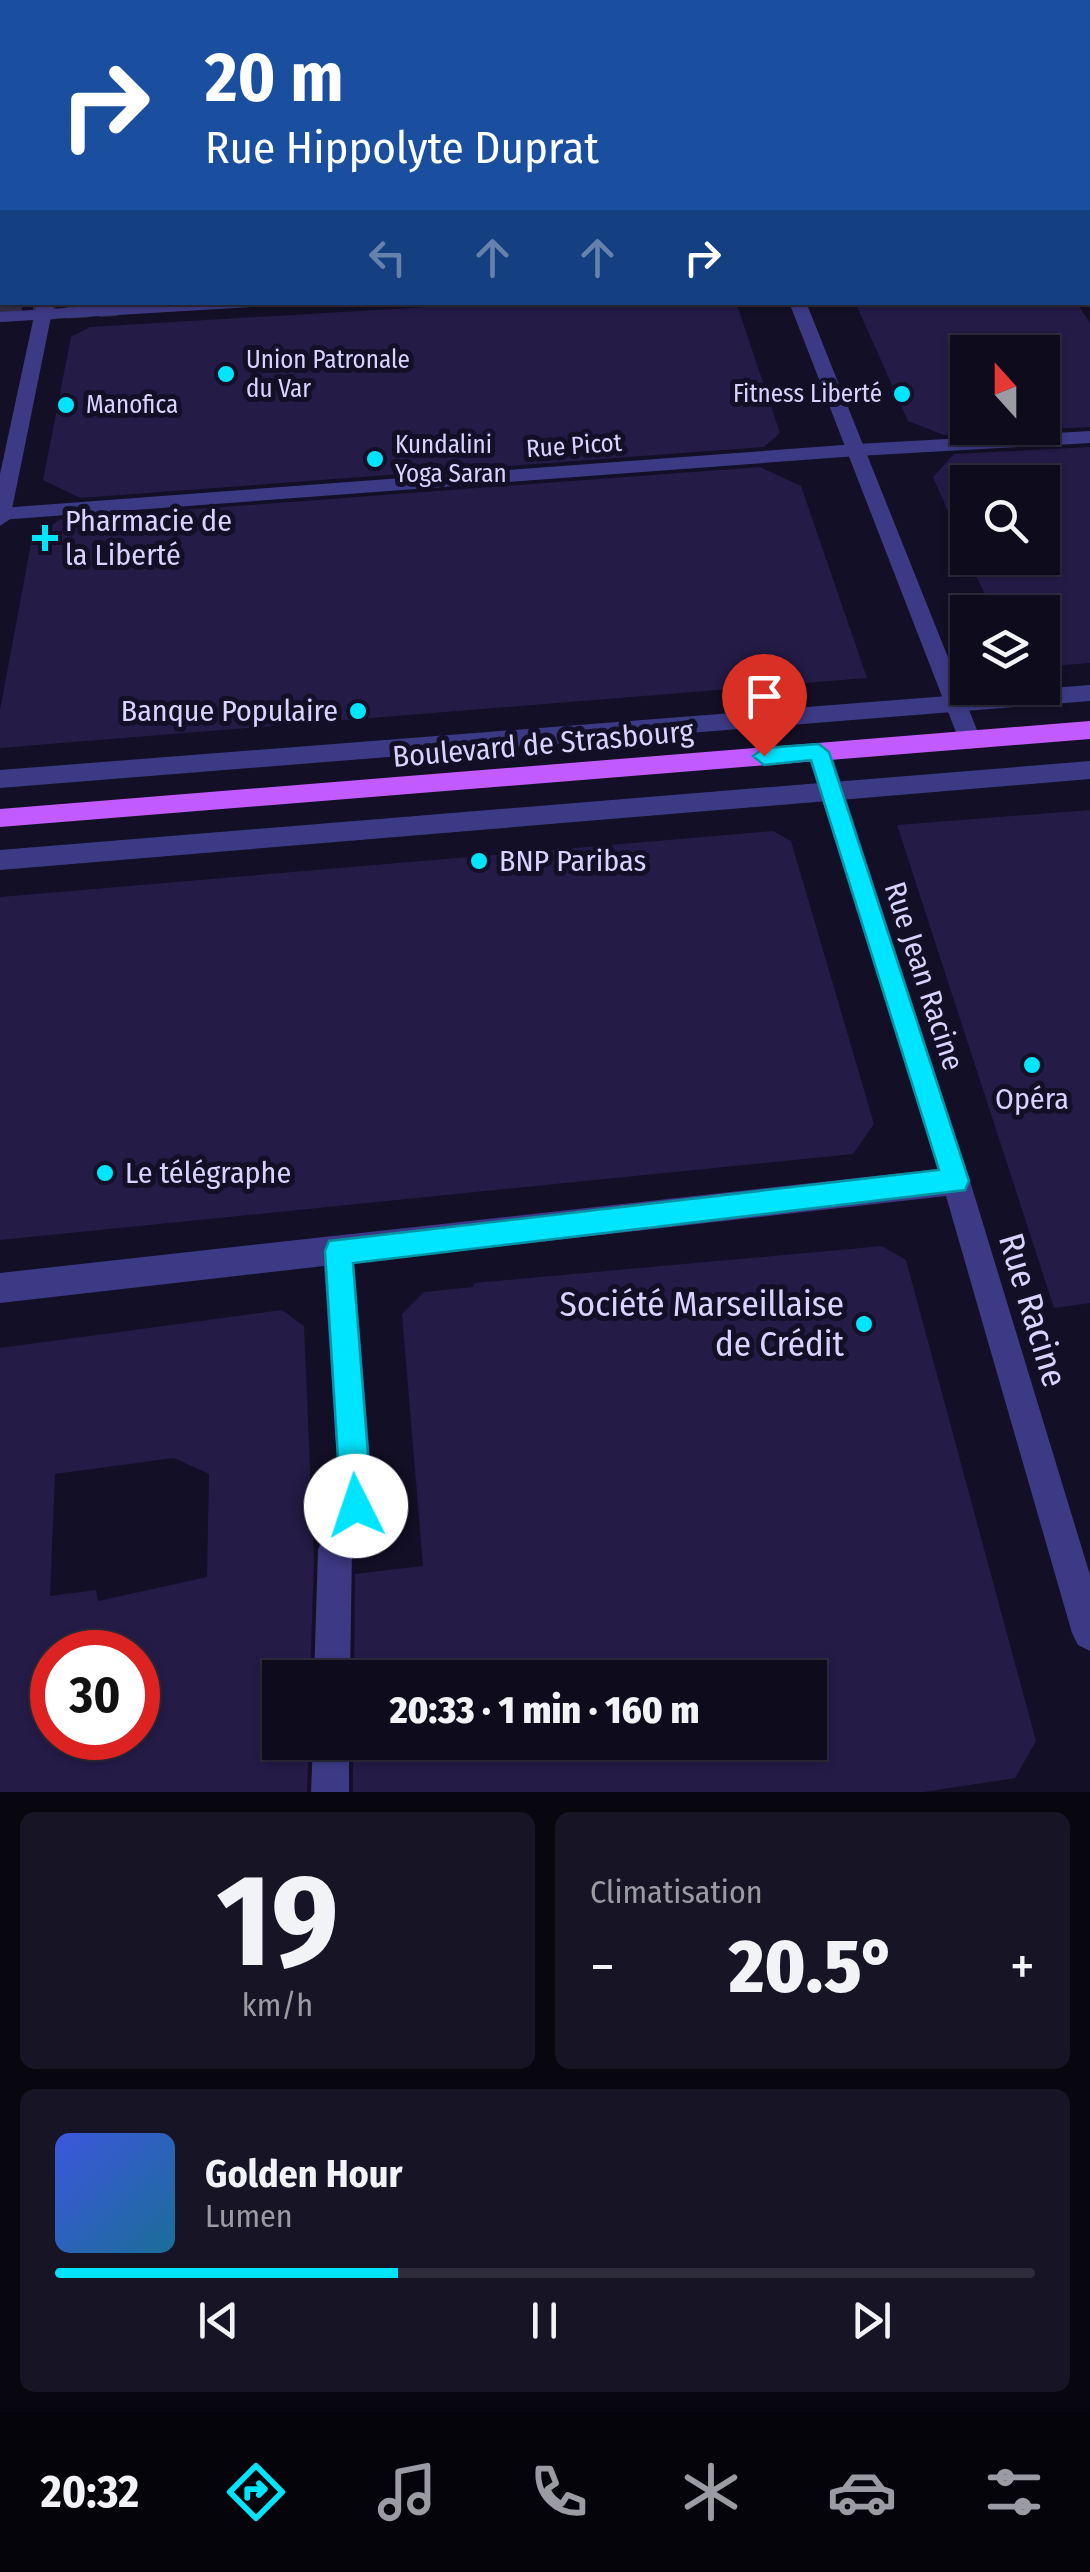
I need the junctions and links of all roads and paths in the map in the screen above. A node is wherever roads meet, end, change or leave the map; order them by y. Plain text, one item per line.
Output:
1 (163, 305) edge
2 (798, 305) edge
3 (44, 309) edge
4 (0, 318) edge
5 (1090, 437) edge
6 (857, 450) junction
7 (1, 516) edge
8 (950, 688) edge
9 (1090, 693) edge
10 (1060, 695) edge
11 (950, 703) edge
12 (957, 705) edge
13 (1090, 730) edge
14 (970, 740) junction
15 (819, 752) junction
16 (1090, 770) edge
17 (0, 779) edge
18 (831, 792) junction
19 (0, 818) edge
20 (0, 860) edge
21 (956, 1181) junction
22 (338, 1251) junction
23 (0, 1288) edge
24 (1090, 1633) edge
25 (332, 1660) edge
26 (331, 1760) edge
27 (330, 1792) edge

1 - 3 street
2 - 6 street
3 - 4 street
3 - 7 street
5 - 6 street, Rue Picot
6 - 7 street, Rue Picot
6 - 8 street
9 - 10 street
11 - 17 street
12 - 14 street
13 - 14 main road, Boulevard de Strasbourg
14 - 15 main road, Boulevard de Strasbourg
15 - 18 street
15 - 19 main road, Boulevard de Strasbourg
16 - 18 street
18 - 20 street
18 - 21 street, Rue Jean Racine
21 - 22 street
21 - 24 street, Rue Racine
22 - 23 street
22 - 25 street
26 - 27 street

